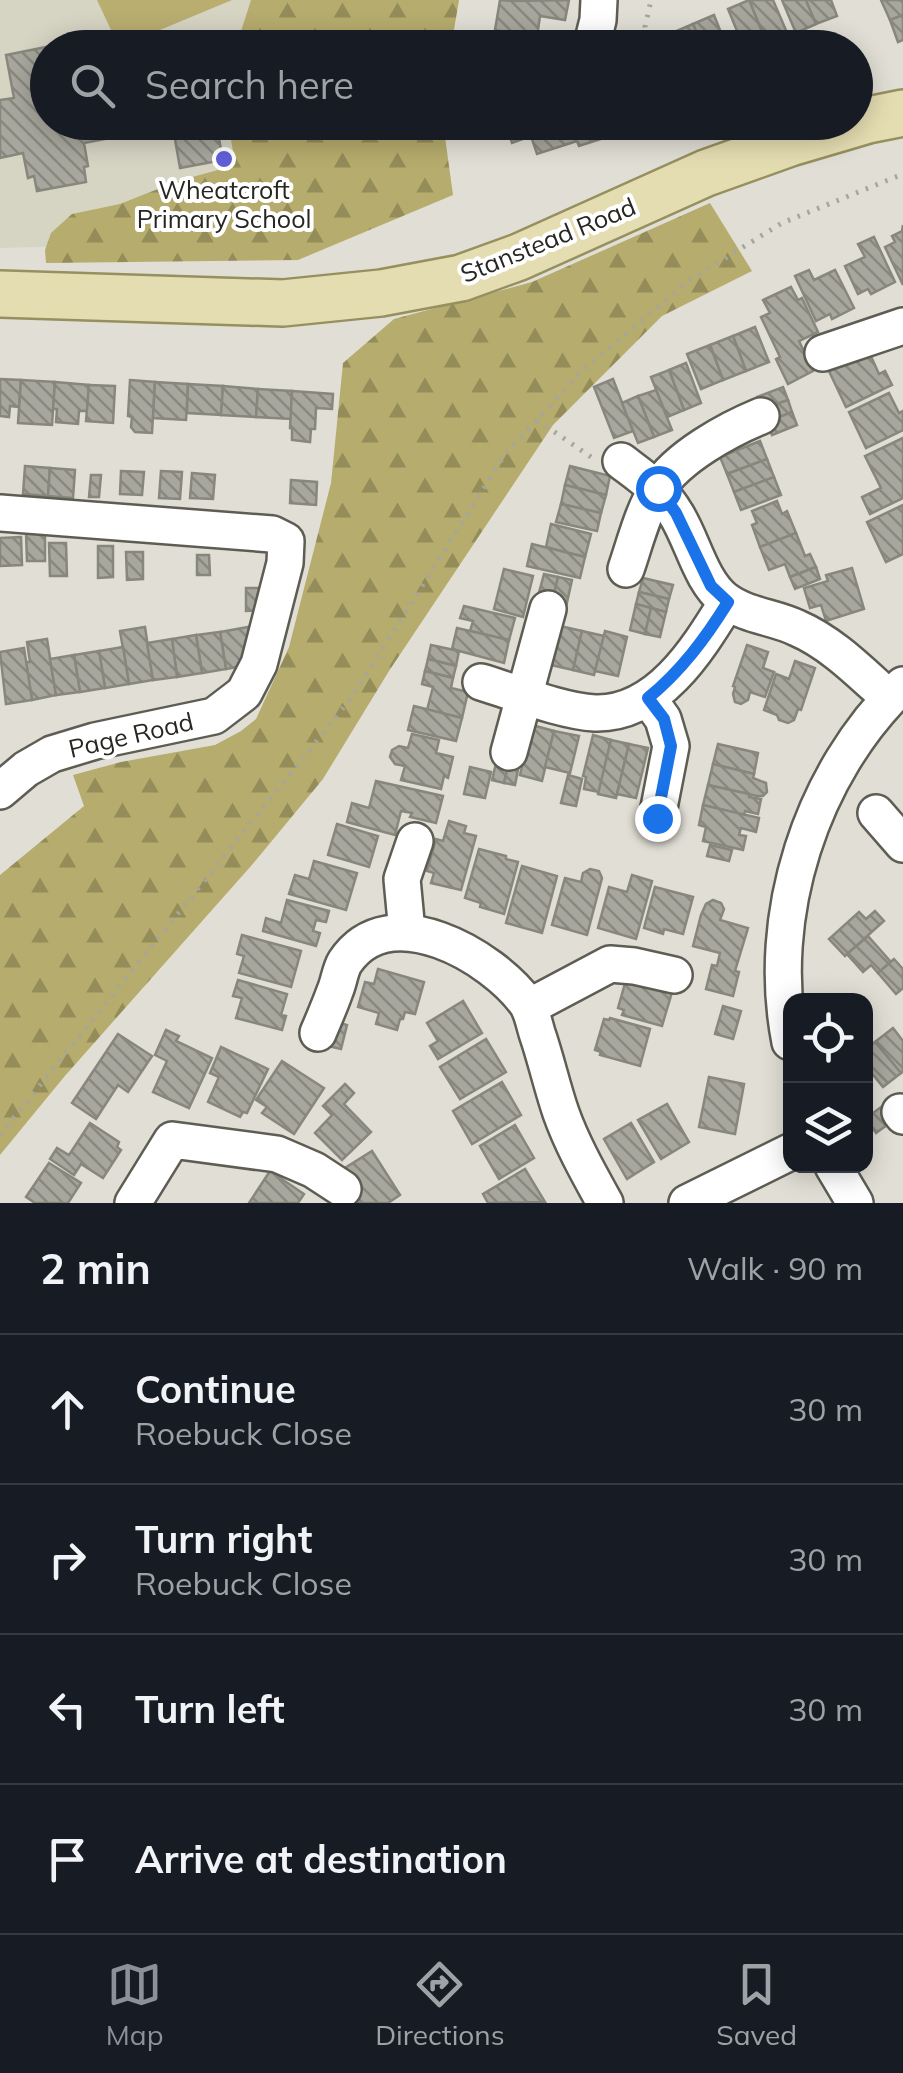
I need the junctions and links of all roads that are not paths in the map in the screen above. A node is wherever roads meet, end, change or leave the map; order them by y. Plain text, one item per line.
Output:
1 (598, 2) edge
2 (596, 30) edge
3 (903, 114) edge
4 (873, 119) edge
5 (800, 140) edge
6 (0, 294) edge
7 (903, 326) edge
8 (823, 353) dead end
9 (761, 416) dead end
10 (621, 461) road end
11 (658, 488) junction
12 (0, 513) edge
13 (626, 569) dead end
14 (728, 602) junction
15 (548, 609) dead end
16 (481, 682) dead end
17 (896, 691) edge
18 (524, 695) junction
19 (648, 698) junction
20 (509, 752) dead end
21 (1, 788) edge
22 (876, 813) dead end
23 (657, 818) dead end
24 (416, 841) dead end
25 (903, 844) edge
26 (406, 932) junction
27 (674, 975) dead end
28 (785, 993) edge
29 (529, 1007) junction
30 (318, 1034) dead end
31 (783, 1155) edge
32 (837, 1173) edge
33 (343, 1189) dead end
34 (133, 1203) edge
35 (605, 1203) edge
36 (687, 1203) edge
37 (854, 1203) edge

1 - 2 street
3 - 4 main road, Stanstead Road
5 - 6 main road, Stanstead Road
7 - 8 street
9 - 11 street
10 - 11 street
11 - 13 street
11 - 14 street
12 - 21 street, Page Road
14 - 17 street
14 - 19 street
15 - 18 street
16 - 18 street
17 - 28 street
18 - 19 street
18 - 20 street
19 - 23 street
22 - 25 street
24 - 26 street
26 - 29 street
26 - 30 street
27 - 29 street
29 - 35 street
31 - 36 street
32 - 37 street
33 - 34 street

